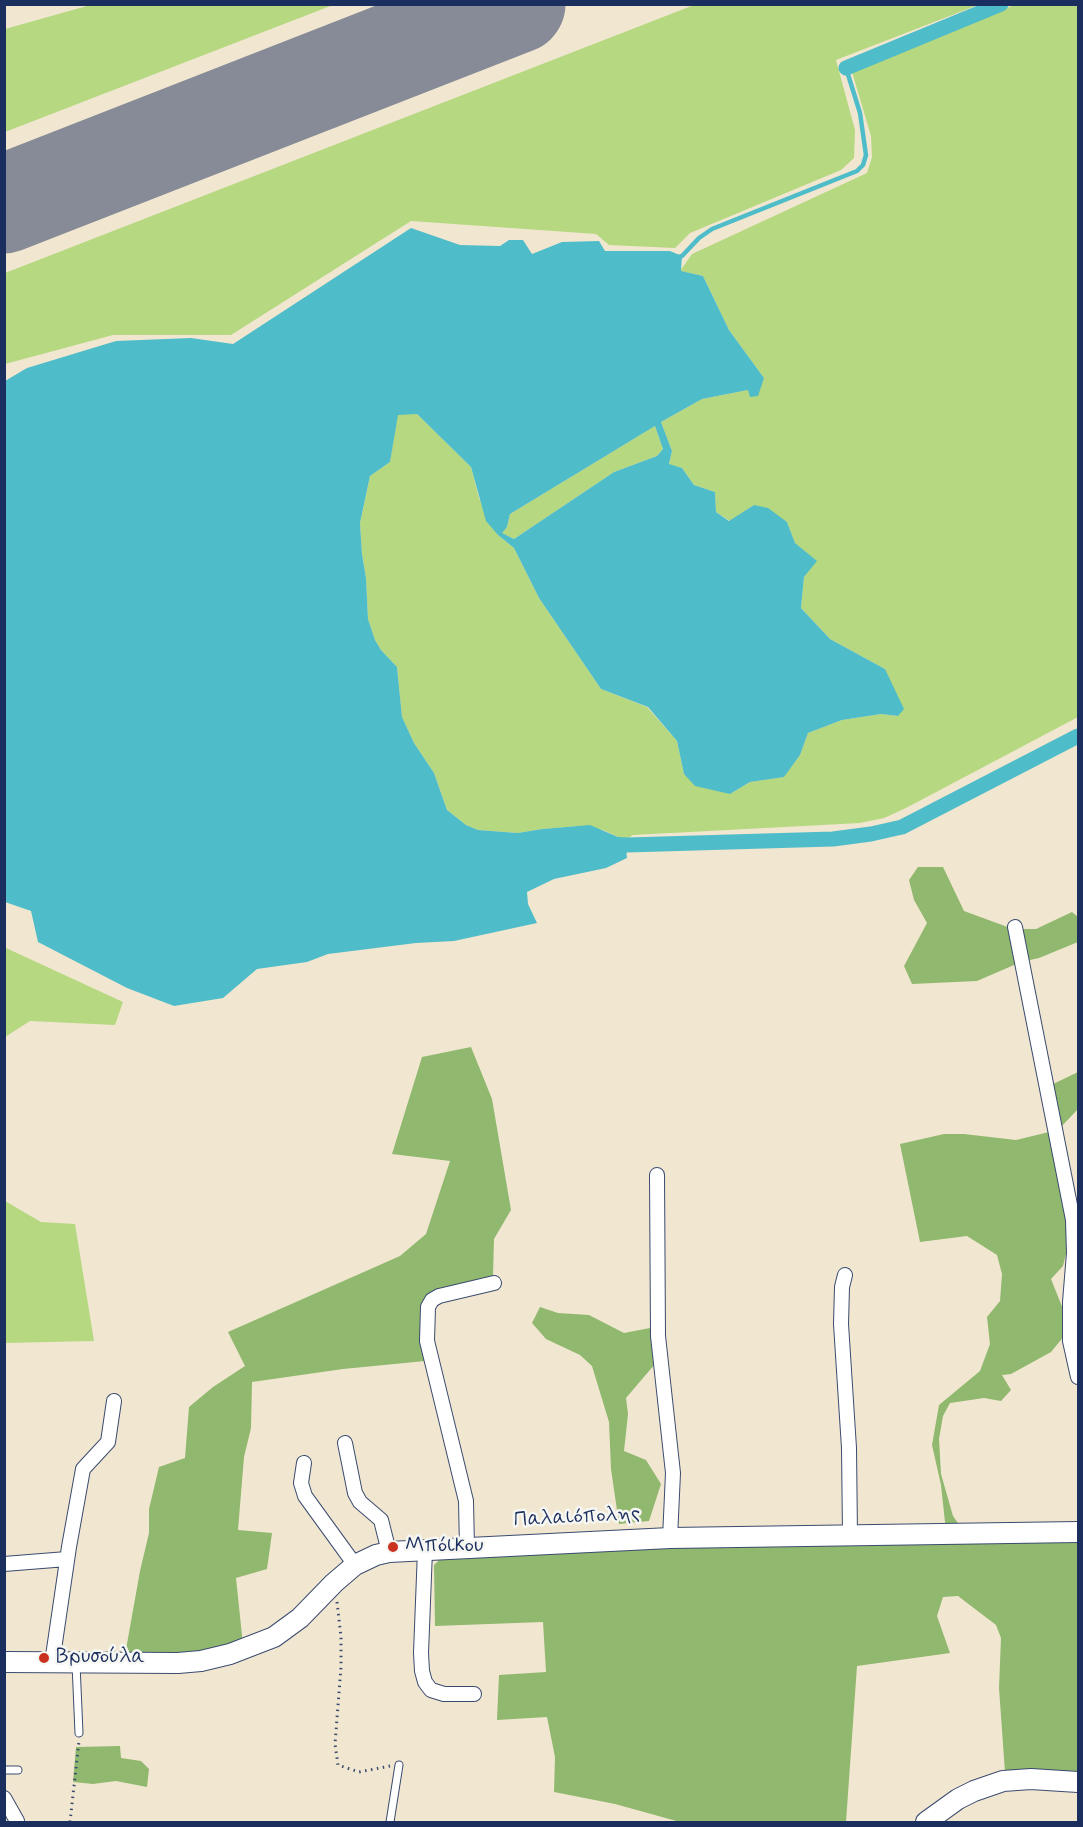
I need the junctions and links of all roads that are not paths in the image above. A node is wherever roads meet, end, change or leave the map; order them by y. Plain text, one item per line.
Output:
1 (1015, 927) dead end
2 (657, 1175) dead end
3 (845, 1275) dead end
4 (494, 1283) dead end
5 (1078, 1377) edge
6 (114, 1401) dead end
7 (345, 1443) dead end
8 (304, 1463) dead end
9 (1078, 1532) edge
10 (850, 1535) junction
11 (670, 1538) junction
12 (467, 1548) junction
13 (425, 1550) junction
14 (389, 1552) junction
15 (67, 1559) junction
16 (4, 1564) edge
17 (355, 1565) junction
18 (4, 1662) edge
19 (52, 1662) junction
20 (75, 1662) junction
21 (474, 1694) dead end
22 (79, 1733) road end
23 (399, 1765) road end
24 (4, 1770) edge
25 (18, 1770) dead end
26 (1078, 1782) edge
27 (4, 1798) edge
28 (17, 1821) dead end
29 (390, 1822) edge
30 (926, 1822) edge

1 - 5 street
2 - 11 street
3 - 10 street
4 - 12 street
6 - 15 street
7 - 14 street
8 - 17 street
9 - 10 main road, Παλαιόπολης
10 - 11 main road, Παλαιόπολης
11 - 12 main road, Παλαιόπολης
12 - 13 main road, Παλαιόπολης
13 - 14 main road, Παλαιόπολης
13 - 21 street
14 - 17 main road, Παλαιόπολης
15 - 16 street
15 - 19 street
17 - 20 main road, Παλαιόπολης
18 - 19 main road, Παλαιόπολης
19 - 20 main road, Παλαιόπολης
20 - 22 lane
23 - 29 lane
24 - 25 lane
26 - 30 main road
27 - 28 street

